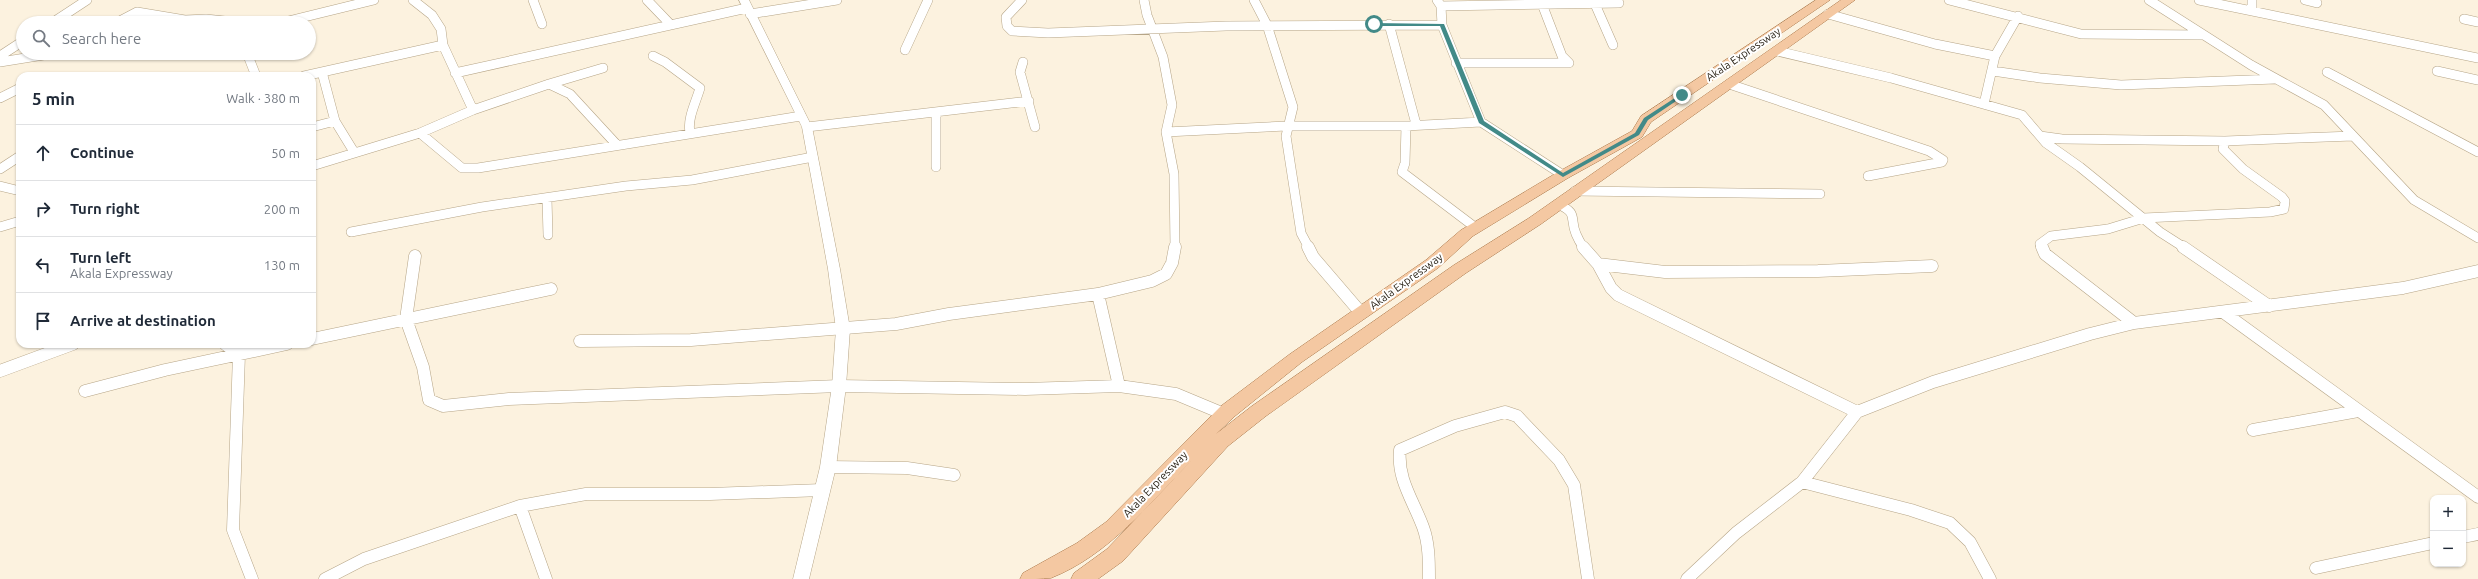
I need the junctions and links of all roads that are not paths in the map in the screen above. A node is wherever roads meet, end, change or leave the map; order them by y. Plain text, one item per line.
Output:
1 (87, 0) edge
2 (374, 0) edge
3 (413, 0) edge
4 (533, 0) edge
5 (647, 0) edge
6 (837, 0) edge
7 (928, 0) edge
8 (1022, 0) edge
9 (1144, 0) edge
10 (1254, 0) edge
11 (1849, 0) edge
12 (1949, 0) edge
13 (2149, 0) edge
14 (2199, 0) edge
15 (2252, 0) edge
16 (2305, 0) edge
17 (1439, 3) edge
18 (1619, 3) dead end
19 (2317, 3) dead end
20 (1542, 4) junction
21 (1595, 4) junction
22 (747, 7) edge
23 (1826, 7) edge
24 (2252, 10) junction
25 (63, 16) edge
26 (129, 16) edge
27 (161, 16) edge
28 (309, 16) edge
29 (2018, 16) junction
30 (2464, 19) dead end
31 (2478, 22) edge
32 (542, 24) dead end
33 (1389, 24) junction
34 (671, 25) junction
35 (1267, 25) junction
36 (1442, 25) junction
37 (1153, 28) junction
38 (2202, 34) junction
39 (443, 45) junction
40 (1614, 45) dead end
41 (16, 46) edge
42 (905, 50) dead end
43 (1777, 51) junction
44 (0, 56) edge
45 (653, 56) dead end
46 (1995, 56) junction
47 (2478, 58) edge
48 (16, 59) edge
49 (250, 60) edge
50 (0, 62) edge
51 (1023, 62) dead end
52 (1456, 63) junction
53 (603, 68) dead end
54 (1993, 71) junction
55 (2437, 71) dead end
56 (254, 72) edge
57 (322, 72) junction
58 (2328, 72) dead end
59 (316, 73) edge
60 (455, 73) junction
61 (2276, 79) junction
62 (2478, 80) edge
63 (549, 84) junction
64 (1729, 84) junction
65 (16, 90) edge
66 (0, 98) edge
67 (1029, 101) junction
68 (1984, 104) junction
69 (474, 110) junction
70 (936, 112) junction
71 (335, 121) junction
72 (804, 121) junction
73 (1481, 122) junction
74 (1411, 125) junction
75 (316, 127) edge
76 (1035, 127) dead end
77 (1288, 128) junction
78 (690, 132) junction
79 (1166, 132) junction
80 (420, 133) junction
81 (2040, 136) junction
82 (2353, 136) junction
83 (2225, 141) junction
84 (617, 145) junction
85 (354, 152) junction
86 (2478, 152) edge
87 (813, 157) junction
88 (16, 159) edge
89 (316, 165) edge
90 (936, 167) dead end
91 (0, 169) edge
92 (1563, 175) junction
93 (1868, 176) dead end
94 (0, 186) edge
95 (16, 190) edge
96 (1575, 191) junction
97 (1820, 194) dead end
98 (547, 199) junction
99 (1558, 204) junction
100 (1510, 207) junction
101 (2144, 218) junction
102 (1535, 221) junction
103 (16, 222) edge
104 (0, 227) edge
105 (1472, 231) junction
106 (351, 232) dead end
107 (548, 235) dead end
108 (2478, 238) edge
109 (1506, 239) junction
110 (415, 256) dead end
111 (1598, 264) junction
112 (1932, 266) dead end
113 (2478, 271) edge
114 (551, 290) dead end
115 (1098, 294) junction
116 (2269, 306) junction
117 (1361, 312) junction
118 (2223, 312) junction
119 (406, 319) junction
120 (2134, 323) junction
121 (843, 329) junction
122 (316, 338) edge
123 (580, 341) dead end
124 (62, 348) edge
125 (231, 348) edge
126 (268, 348) edge
127 (240, 354) junction
128 (0, 371) edge
129 (839, 386) junction
130 (1118, 386) junction
131 (85, 391) dead end
132 (2358, 411) junction
133 (1857, 412) junction
134 (1224, 414) junction
135 (2253, 430) dead end
136 (828, 467) junction
137 (954, 475) dead end
138 (1802, 482) junction
139 (822, 490) junction
140 (2478, 498) edge
141 (520, 506) junction
142 (2478, 534) edge
143 (2466, 536) edge
144 (2430, 544) edge
145 (2316, 568) dead end
146 (252, 579) edge
147 (325, 579) edge
148 (546, 579) edge
149 (801, 579) edge
150 (1031, 579) edge
151 (1082, 579) edge
152 (1429, 579) edge
153 (1588, 579) edge
154 (1687, 579) edge
155 (1990, 579) edge

1 - 25 street
2 - 28 street
3 - 39 street
4 - 32 street
5 - 34 street
6 - 22 street
7 - 42 street
8 - 37 street
9 - 37 street
10 - 35 street
11 - 23 main road, Akala Expressway
12 - 29 street
13 - 38 street
14 - 24 street
15 - 24 street
16 - 19 street
17 - 20 street
17 - 36 street
18 - 21 street
20 - 21 street
20 - 52 street
21 - 40 street
22 - 34 street
22 - 72 street
23 - 43 main road, Akala Expressway
23 - 46 street
23 - 92 main road, Akala Expressway
24 - 47 street
26 - 27 street
29 - 38 street
29 - 46 street
30 - 31 street
33 - 35 street
33 - 36 street
33 - 74 street
34 - 60 street
35 - 37 street
35 - 77 street
36 - 52 street
37 - 79 street
38 - 61 street
39 - 57 street
39 - 60 street
41 - 44 street
43 - 64 main road, Akala Expressway
43 - 68 street
45 - 78 street
46 - 54 street
48 - 50 street
49 - 56 street
51 - 67 street
52 - 73 street
53 - 63 street
54 - 61 street
54 - 68 street
55 - 62 street
57 - 59 street
57 - 71 street
58 - 86 street
60 - 69 street
61 - 82 street
63 - 69 street
63 - 84 street
64 - 93 street
64 - 96 main road, Akala Expressway
65 - 66 street
67 - 70 street
67 - 76 street
68 - 81 street
69 - 80 street
70 - 72 street
70 - 90 street
71 - 75 street
71 - 85 street
72 - 78 street
72 - 87 street
73 - 74 street
73 - 92 street
74 - 77 street
74 - 105 street
77 - 79 street
77 - 117 street
78 - 84 street
79 - 115 street
80 - 84 street
80 - 85 street
81 - 83 street
81 - 101 street
82 - 83 street
82 - 108 street
83 - 101 street
85 - 89 street
87 - 98 street
87 - 121 street
88 - 91 street
92 - 100 main road, Akala Expressway
94 - 95 street
96 - 97 street
96 - 99 main road, Akala Expressway
98 - 106 street
98 - 107 street
99 - 102 main road, Akala Expressway
99 - 111 street
100 - 102 main road
100 - 105 main road, Akala Expressway
101 - 116 street
101 - 120 street
102 - 109 main road, Akala Expressway
103 - 104 street
105 - 109 main road
105 - 117 main road, Akala Expressway
109 - 151 main road, Akala Expressway
110 - 119 street
111 - 112 street
111 - 133 street
113 - 116 street
114 - 119 street
115 - 121 street
115 - 130 street
116 - 118 street
117 - 134 main road, Akala Expressway
118 - 120 street
118 - 132 street
119 - 122 street
119 - 129 street
120 - 133 street
121 - 123 street
121 - 129 street
124 - 128 street
125 - 127 street
126 - 127 street
127 - 131 street
127 - 146 street
129 - 130 street
129 - 136 street
130 - 134 street
132 - 135 street
132 - 140 street
133 - 138 street
134 - 150 main road, Akala Expressway
136 - 137 street
136 - 139 street
138 - 154 street
138 - 155 street
139 - 141 street
139 - 149 street
141 - 147 street
141 - 148 street
142 - 143 street
144 - 145 street
152 - 153 street

